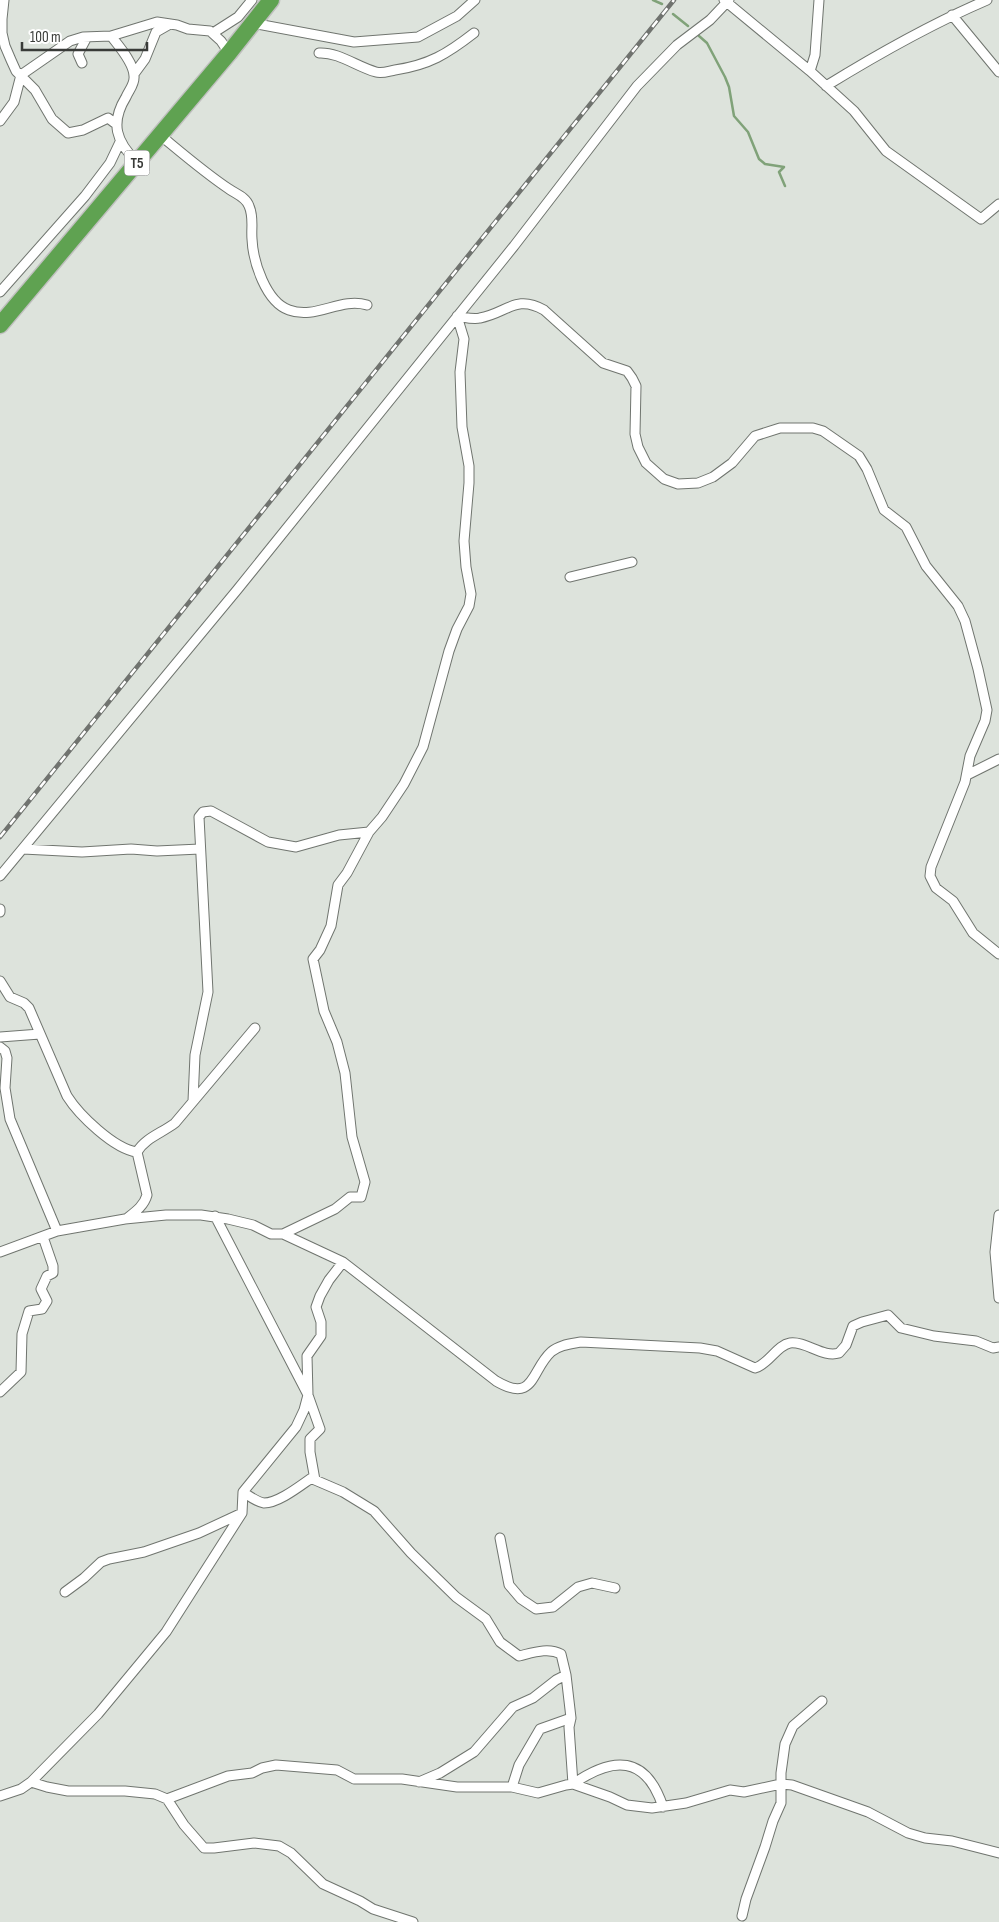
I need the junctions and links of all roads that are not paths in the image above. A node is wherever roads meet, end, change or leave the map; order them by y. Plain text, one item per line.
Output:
1 (4, 0) edge
2 (252, 0) edge
3 (271, 0) edge
4 (475, 0) edge
5 (819, 0) edge
6 (987, 0) edge
7 (727, 1) edge
8 (952, 15) junction
9 (251, 23) junction
10 (170, 24) junction
11 (213, 33) junction
12 (474, 33) dead end
13 (111, 36) junction
14 (87, 37) junction
15 (229, 53) junction
16 (319, 53) dead end
17 (82, 63) dead end
18 (810, 71) junction
19 (999, 72) edge
20 (134, 74) junction
21 (21, 75) junction
22 (826, 86) junction
23 (0, 121) edge
24 (116, 124) junction
25 (160, 135) junction
26 (120, 142) junction
27 (137, 162) junction
28 (999, 204) edge
29 (0, 292) edge
30 (367, 305) dead end
31 (457, 316) junction
32 (0, 325) edge
33 (632, 562) dead end
34 (570, 577) dead end
35 (999, 759) edge
36 (967, 775) junction
37 (369, 832) junction
38 (22, 849) junction
39 (200, 849) junction
40 (0, 876) edge
41 (999, 954) edge
42 (0, 981) edge
43 (255, 1028) dead end
44 (40, 1034) junction
45 (0, 1037) edge
46 (0, 1047) edge
47 (3, 1088) edge
48 (193, 1101) junction
49 (137, 1152) junction
50 (999, 1215) edge
51 (215, 1216) junction
52 (126, 1219) junction
53 (57, 1231) junction
54 (283, 1234) junction
55 (42, 1236) junction
56 (0, 1252) edge
57 (343, 1262) junction
58 (999, 1298) edge
59 (998, 1348) edge
60 (0, 1392) edge
61 (308, 1395) junction
62 (313, 1477) junction
63 (243, 1492) junction
64 (242, 1513) junction
65 (500, 1538) dead end
66 (615, 1588) dead end
67 (64, 1592) dead end
68 (566, 1675) junction
69 (822, 1701) dead end
70 (571, 1718) junction
71 (31, 1782) junction
72 (419, 1782) junction
73 (572, 1784) junction
74 (512, 1787) junction
75 (0, 1796) edge
76 (167, 1799) junction
77 (663, 1807) junction
78 (999, 1853) edge
79 (742, 1916) dead end
80 (413, 1922) edge

1 - 21 street
2 - 11 street
3 - 9 highway, T5
4 - 9 street
5 - 18 street
6 - 8 street
7 - 18 street
7 - 31 street
8 - 19 street
8 - 22 street
9 - 15 highway, T5
10 - 11 street
10 - 13 street
10 - 20 street
11 - 15 street
12 - 16 street
13 - 14 street
13 - 20 street
14 - 17 street
14 - 21 street
15 - 25 highway, T5
18 - 22 street
20 - 24 street
21 - 23 street
21 - 24 street
22 - 28 street
24 - 26 street
25 - 27 highway, T5
25 - 30 street
26 - 27 street
26 - 29 street
27 - 32 highway, T5
31 - 36 street
31 - 37 street
31 - 38 street
33 - 34 street
35 - 36 street
36 - 41 street
37 - 39 street
37 - 54 street
38 - 39 street
38 - 40 street
39 - 48 street
42 - 44 street
43 - 48 street
44 - 45 street
44 - 49 street
46 - 47 street
47 - 53 street
48 - 49 street
49 - 52 street
50 - 58 street
51 - 52 street
51 - 54 street
51 - 61 street
52 - 53 street
53 - 55 street
54 - 57 street
55 - 56 street
55 - 60 street
57 - 59 street
57 - 61 street
61 - 62 street
61 - 63 street
62 - 63 street
62 - 68 street
63 - 64 street
64 - 67 street
64 - 71 street
65 - 66 street
68 - 70 street
68 - 72 street
69 - 79 street
70 - 73 street
70 - 74 street
71 - 75 street
71 - 76 street
72 - 74 street
72 - 76 street
73 - 74 street
73 - 77 street
73 - 77 street
76 - 80 street
77 - 78 street

